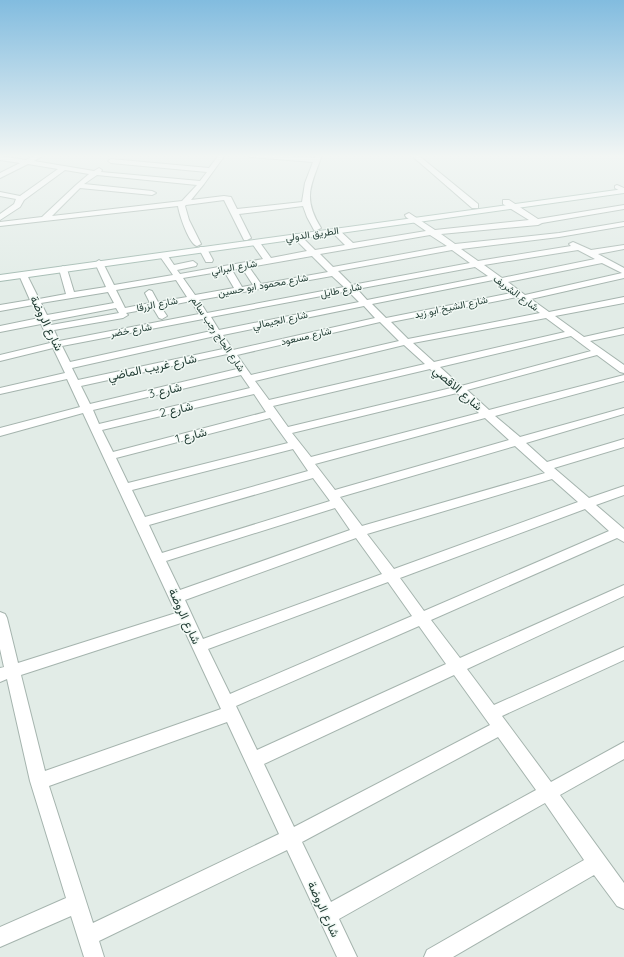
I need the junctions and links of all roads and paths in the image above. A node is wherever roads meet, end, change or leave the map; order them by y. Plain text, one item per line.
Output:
1 (19, 200) edge
2 (64, 200) edge
3 (143, 200) edge
4 (186, 200) edge
5 (219, 200) edge
6 (226, 200) edge
7 (305, 200) edge
8 (467, 200) edge
9 (542, 200) edge
10 (183, 203) junction
11 (305, 204) junction
12 (509, 204) junction
13 (475, 206) junction
14 (624, 208) edge
15 (131, 209) junction
16 (234, 212) junction
17 (412, 217) junction
18 (0, 218) edge
19 (43, 220) junction
20 (536, 222) junction
21 (0, 224) edge
22 (624, 224) edge
23 (317, 228) junction
24 (335, 231) junction
25 (432, 232) junction
26 (300, 234) junction
27 (559, 235) junction
28 (251, 240) junction
29 (351, 246) junction
30 (200, 247) junction
31 (453, 247) junction
32 (579, 247) junction
33 (624, 247) edge
34 (159, 253) junction
35 (313, 253) junction
36 (589, 253) junction
37 (209, 260) dead end
38 (602, 260) junction
39 (269, 261) junction
40 (99, 263) junction
41 (193, 264) dead end
42 (476, 264) junction
43 (244, 265) junction
44 (172, 268) junction
45 (227, 268) junction
46 (63, 269) junction
47 (332, 271) junction
48 (624, 271) edge
49 (0, 272) edge
50 (24, 275) junction
51 (624, 275) edge
52 (178, 277) junction
53 (0, 278) edge
54 (497, 279) junction
55 (258, 286) junction
56 (111, 288) junction
57 (350, 288) junction
58 (239, 289) junction
59 (149, 293) dead end
60 (71, 296) junction
61 (520, 296) junction
62 (192, 297) junction
63 (624, 300) edge
64 (36, 302) junction
65 (365, 303) junction
66 (156, 305) junction
67 (0, 308) edge
68 (122, 312) junction
69 (547, 314) junction
70 (162, 316) dead end
71 (206, 316) junction
72 (383, 320) junction
73 (46, 322) junction
74 (0, 329) edge
75 (624, 331) edge
76 (572, 332) junction
77 (217, 333) junction
78 (583, 340) junction
79 (406, 342) junction
80 (57, 344) junction
81 (230, 352) junction
82 (599, 352) junction
83 (0, 358) edge
84 (432, 365) junction
85 (621, 365) edge
86 (71, 375) junction
87 (246, 375) junction
88 (624, 378) edge
89 (460, 389) junction
90 (256, 390) junction
91 (0, 391) edge
92 (87, 408) junction
93 (269, 409) junction
94 (624, 411) edge
95 (488, 414) junction
96 (96, 428) junction
97 (285, 431) junction
98 (0, 432) edge
99 (518, 441) junction
100 (624, 443) edge
101 (295, 445) junction
102 (110, 456) junction
103 (311, 467) junction
104 (551, 470) junction
105 (125, 488) junction
106 (624, 490) edge
107 (334, 499) junction
108 (588, 504) junction
109 (141, 523) junction
110 (358, 532) junction
111 (621, 534) edge
112 (158, 559) junction
113 (391, 576) junction
114 (624, 590) edge
115 (176, 597) junction
116 (185, 616) junction
117 (0, 618) edge
118 (421, 618) junction
119 (200, 646) junction
120 (624, 653) edge
121 (456, 666) junction
122 (7, 673) edge
123 (229, 708) junction
124 (496, 721) junction
125 (624, 750) edge
126 (254, 760) junction
127 (39, 781) junction
128 (548, 792) junction
129 (291, 838) junction
130 (597, 863) junction
131 (624, 899) edge
132 (78, 903) junction
133 (327, 914) junction
134 (88, 936) junction
135 (0, 937) edge
136 (94, 957) edge
137 (347, 957) edge
138 (434, 957) edge

1 - 18 street
2 - 19 street
3 - 15 street
4 - 10 street
5 - 10 street
6 - 16 street
7 - 11 street
8 - 13 street
9 - 12 street, الطريق الدولي
10 - 15 street
10 - 30 street
11 - 16 street
11 - 23 street
12 - 13 street, الطريق الدولي
12 - 17 street, الطريق الدولي
12 - 20 street
13 - 17 street, الطريق الدولي
14 - 20 street, شارع البراني
15 - 19 street
16 - 28 street
17 - 23 street, الطريق الدولي
17 - 24 street, الطريق الدولي
17 - 25 street, شارع الشريف
19 - 21 street
20 - 25 street, شارع البراني
20 - 27 street
22 - 27 street, شارع محمود ابو حسين
23 - 26 street, الطريق الدولي
24 - 26 street, الطريق الدولي
24 - 29 street
25 - 29 street, شارع البراني
25 - 31 street, شارع الشريف
26 - 28 street, الطريق الدولي
26 - 35 street, شارع الاقصي
27 - 31 street, شارع محمود ابو حسين
27 - 32 street
28 - 30 street, الطريق الدولي
28 - 39 street
29 - 35 street, شارع البراني
30 - 34 street, الطريق الدولي
30 - 37 street
31 - 42 street, شارع الشريف
31 - 47 street, شارع محمود ابو حسين
32 - 36 street
32 - 42 street, شارع طايل
33 - 36 street
34 - 40 street, الطريق الدولي
34 - 44 street, شارع الحاج رجب سالم
34 - 49 street, الطريق الدولي
35 - 39 street, شارع البراني
35 - 47 street, شارع الاقصي
36 - 38 street
38 - 48 street
38 - 54 street, شارع الجيمالي
39 - 43 street, شارع البراني
40 - 46 street, الطريق الدولي
40 - 56 street
41 - 44 street
42 - 54 street, شارع الشريف
42 - 57 street, شارع طايل
43 - 45 street, شارع البراني
43 - 55 street
44 - 52 street, شارع الحاج رجب سالم
45 - 52 street, شارع البراني
45 - 58 street
46 - 50 street, الطريق الدولي
46 - 60 street
47 - 55 street, شارع محمود ابو حسين
47 - 57 street, شارع الاقصي
50 - 53 street, الطريق الدولي
50 - 64 street, شارع الروضة
51 - 61 street, شارع الشيخ ابو زيد
52 - 56 street, شارع البراني
52 - 62 street, شارع الحاج رجب سالم
54 - 61 street, شارع الشريف
54 - 65 street, شارع الجيمالي
55 - 58 street, شارع محمود ابو حسين
56 - 60 street, شارع البراني
56 - 68 street
57 - 65 street, شارع الاقصي
57 - 71 street, شارع طايل
58 - 62 street, شارع محمود ابو حسين
59 - 66 street
60 - 64 street, شارع البراني
61 - 69 street, شارع الشريف
61 - 72 street, شارع الشيخ ابو زيد
62 - 66 street, شارع الزرقا
62 - 71 street, شارع الحاج رجب سالم
63 - 69 street, شارع 3
64 - 67 street, شارع البراني
64 - 73 street, شارع الروضة
65 - 72 street, شارع الاقصي
65 - 77 street, شارع الجيمالي
66 - 68 street, شارع الزرقا
66 - 70 street
68 - 73 street, شارع الزرقا
69 - 76 street, شارع الشريف
69 - 79 street, شارع 3
71 - 77 street, شارع الحاج رجب سالم
71 - 80 street, شارع خضر
72 - 79 street, شارع الاقصي
72 - 81 street, شارع مسعود
73 - 74 street, شارع الزرقا
73 - 80 street, شارع الروضة
75 - 78 street
76 - 78 street, شارع الشريف
76 - 84 street, شارع 1
77 - 81 street, شارع الحاج رجب سالم
77 - 86 street, شارع الجيمالي
78 - 82 street, شارع الشريف
79 - 84 street, شارع الاقصي
79 - 87 street, شارع 3
80 - 83 street, شارع خضر
80 - 86 street, شارع الروضة
81 - 86 street, شارع غريب الماضي
81 - 87 street, شارع الحاج رجب سالم
82 - 85 street, شارع الشريف
82 - 89 street
84 - 89 street, شارع الاقصي
84 - 93 street, شارع 1
86 - 91 street
86 - 92 street, شارع الروضة
87 - 90 street, شارع الحاج رجب سالم
87 - 92 street, شارع 3
88 - 95 street
89 - 95 street, شارع الاقصي
89 - 97 street
90 - 93 street, شارع الحاج رجب سالم
90 - 96 street, شارع 2
92 - 96 street, شارع الروضة
92 - 98 street, شارع 3
93 - 97 street, شارع الحاج رجب سالم
93 - 102 street, شارع 1
94 - 99 street
95 - 99 street, شارع الاقصي
95 - 103 street
96 - 102 street, شارع الروضة
97 - 101 street, شارع الحاج رجب سالم
99 - 104 street, شارع الاقصي
99 - 107 street
100 - 104 street
101 - 103 street, شارع الحاج رجب سالم
101 - 105 street
102 - 105 street, شارع الروضة
103 - 107 street, شارع الحاج رجب سالم
103 - 109 street
104 - 108 street, شارع الاقصي
104 - 110 street
105 - 109 street, شارع الروضة
106 - 108 street
107 - 110 street, شارع الحاج رجب سالم
107 - 112 street
108 - 111 street, شارع الاقصي
108 - 113 street
109 - 112 street, شارع الروضة
110 - 113 street, شارع الحاج رجب سالم
110 - 115 street
111 - 118 street
112 - 115 street, شارع الروضة
113 - 118 street, شارع الحاج رجب سالم
113 - 119 street
114 - 121 street
115 - 116 street, شارع الروضة
116 - 119 street, شارع الروضة
116 - 122 street
117 - 122 street
118 - 121 street, شارع الحاج رجب سالم
118 - 123 street
119 - 123 street, شارع الروضة
120 - 124 street
121 - 124 street, شارع الحاج رجب سالم
121 - 126 street
122 - 127 street
123 - 126 street, شارع الروضة
123 - 127 street
124 - 128 street, شارع الحاج رجب سالم
124 - 129 street
125 - 128 street
126 - 129 street, شارع الروضة
127 - 132 street
128 - 130 street, شارع الحاج رجب سالم
128 - 133 street
129 - 133 street, شارع الروضة
129 - 134 street
130 - 131 street, شارع الحاج رجب سالم
130 - 138 street
132 - 134 street
132 - 135 street
133 - 137 street, شارع الروضة
134 - 136 street

